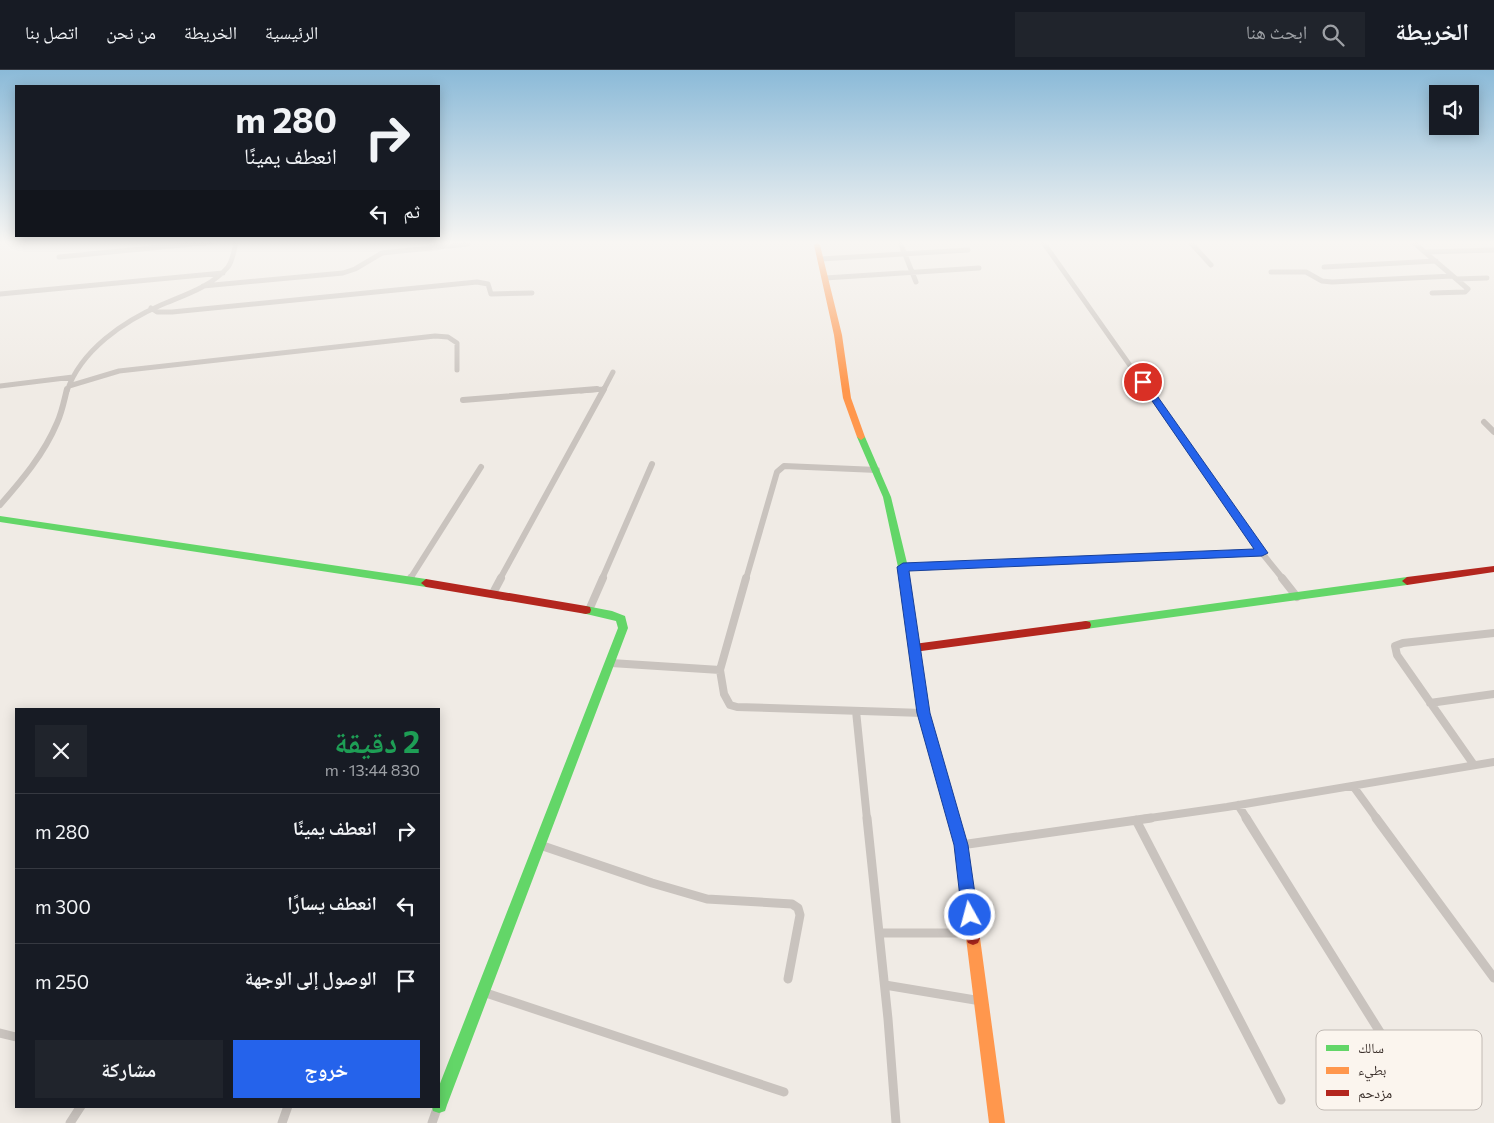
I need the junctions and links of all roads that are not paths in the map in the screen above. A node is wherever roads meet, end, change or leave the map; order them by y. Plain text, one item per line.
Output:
1 (29, 291) edge
2 (191, 291) edge
3 (385, 291) edge
4 (491, 291) edge
5 (828, 291) edge
6 (1078, 291) edge
7 (1454, 291) edge
8 (532, 293) dead end
9 (1432, 293) dead end
10 (0, 294) edge
11 (151, 308) junction
12 (457, 370) dead end
13 (613, 372) dead end
14 (73, 377) junction
15 (0, 386) edge
16 (69, 386) junction
17 (603, 389) junction
18 (463, 400) dead end
19 (1484, 422) dead end
20 (1494, 432) edge
21 (652, 464) dead end
22 (481, 467) dead end
23 (877, 470) junction
24 (0, 505) edge
25 (0, 519) edge
26 (1262, 553) junction
27 (903, 567) junction
28 (1494, 569) edge
29 (410, 580) junction
30 (493, 593) junction
31 (1297, 597) junction
32 (589, 610) junction
33 (1494, 633) edge
34 (914, 648) junction
35 (611, 663) junction
36 (720, 670) junction
37 (1494, 694) edge
38 (1430, 703) junction
39 (856, 711) junction
40 (923, 713) junction
41 (1494, 762) edge
42 (1474, 765) junction
43 (1353, 786) junction
44 (1238, 805) junction
45 (1136, 820) junction
46 (540, 845) junction
47 (961, 845) junction
48 (879, 933) junction
49 (972, 933) junction
50 (1494, 978) edge
51 (788, 979) dead end
52 (885, 984) junction
53 (483, 992) junction
54 (981, 1001) junction
55 (1379, 1030) edge
56 (0, 1033) edge
57 (15, 1037) edge
58 (784, 1092) dead end
59 (1281, 1100) dead end
60 (440, 1101) edge
61 (80, 1108) edge
62 (287, 1108) edge
63 (437, 1108) edge
64 (70, 1123) edge
65 (282, 1123) edge
66 (432, 1123) edge
67 (896, 1123) edge
68 (997, 1123) edge

1 - 10 street
2 - 11 street
3 - 11 street
4 - 8 street
5 - 23 street
6 - 26 street
7 - 9 street
11 - 14 street
12 - 16 street
13 - 17 street
14 - 15 street
14 - 16 street
16 - 24 street
17 - 18 street
17 - 30 street
19 - 20 street
21 - 32 street
22 - 29 street
23 - 27 street
23 - 36 street
25 - 29 street
26 - 27 street
26 - 31 street
27 - 34 street
28 - 31 street
29 - 30 street
30 - 32 street
31 - 34 street
32 - 35 street
33 - 38 street
34 - 40 street
35 - 36 street
35 - 46 street
36 - 39 street
37 - 38 street
38 - 42 street
39 - 40 street
39 - 48 street
40 - 47 street
41 - 42 street
42 - 43 street
43 - 44 street
43 - 50 street
44 - 45 street
44 - 55 street
45 - 47 street
45 - 59 street
46 - 51 street
46 - 53 street
47 - 49 street
48 - 49 street
48 - 52 street
49 - 54 street
52 - 54 street
52 - 67 street
53 - 58 street
53 - 60 street
54 - 68 street
56 - 57 street
61 - 64 street
62 - 65 street
63 - 66 street

